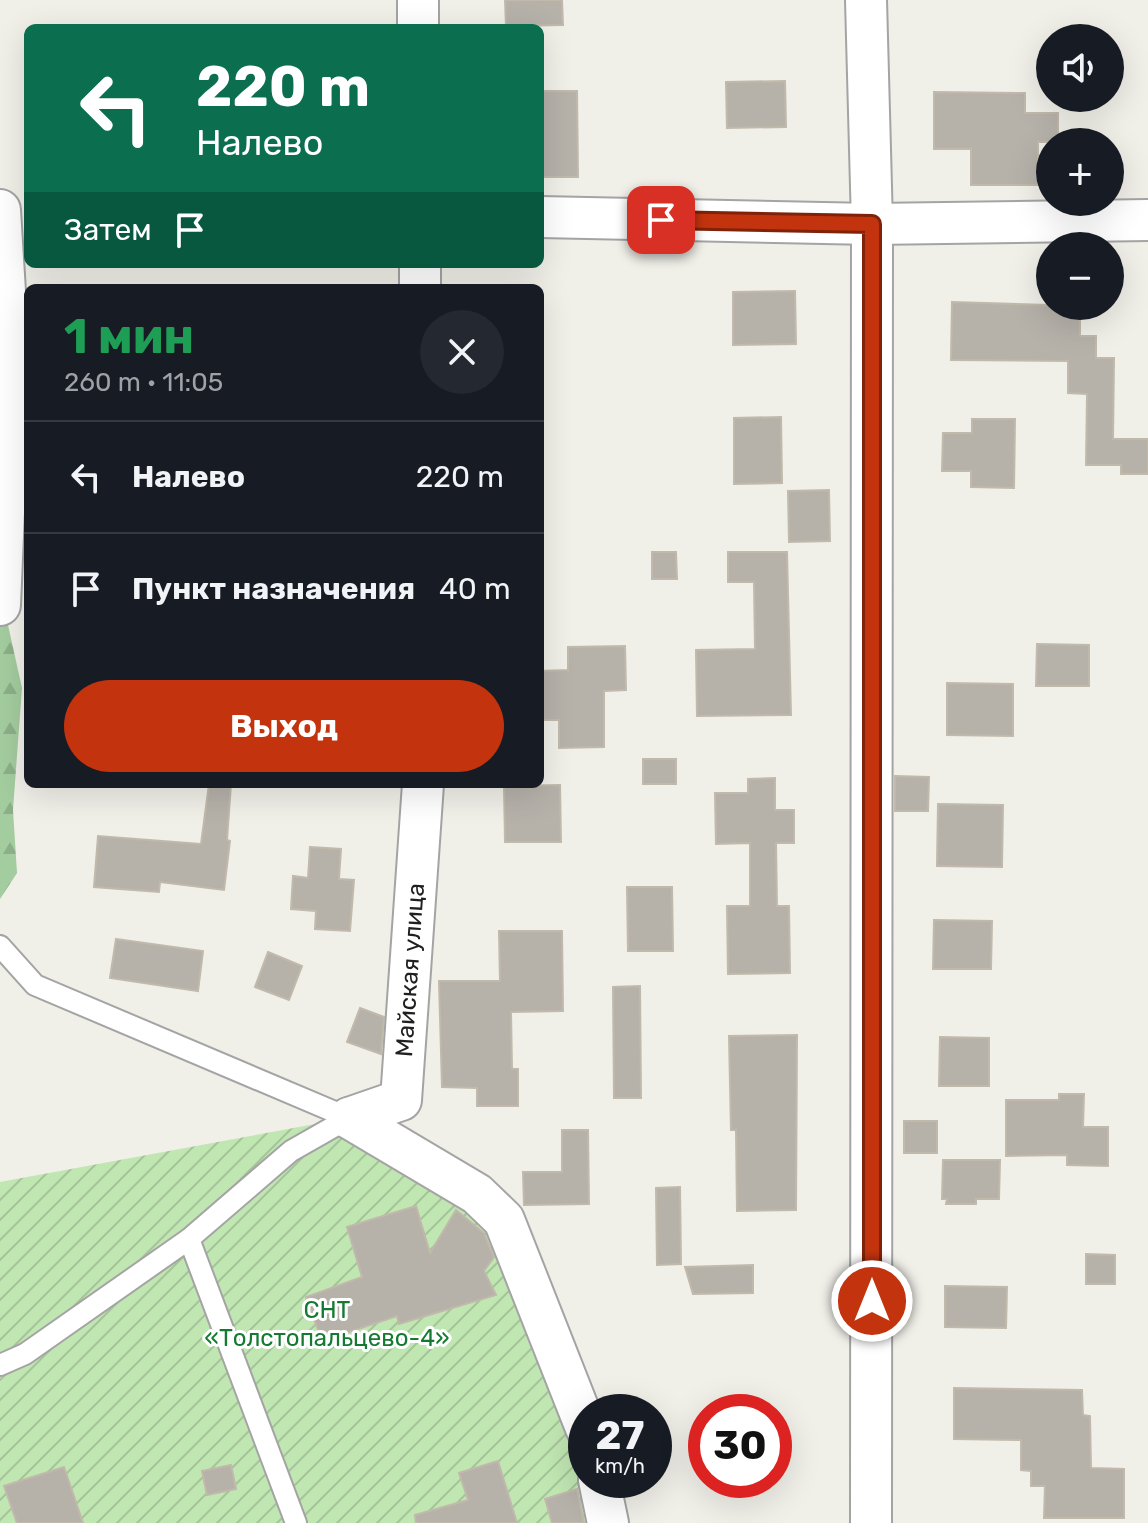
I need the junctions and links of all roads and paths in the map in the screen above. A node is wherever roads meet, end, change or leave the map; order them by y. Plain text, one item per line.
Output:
1 (418, 0) edge
2 (866, 0) edge
3 (418, 24) edge
4 (0, 203) edge
5 (24, 204) edge
6 (0, 210) edge
7 (544, 217) edge
8 (1148, 220) edge
9 (872, 224) junction
10 (0, 605) edge
11 (423, 788) edge
12 (0, 946) edge
13 (349, 1118) junction
14 (189, 1239) junction
15 (0, 1365) edge
16 (573, 1394) edge
17 (603, 1498) edge
18 (296, 1523) edge
19 (608, 1523) edge
20 (871, 1523) edge

1 - 3 street
2 - 9 street
4 - 5 street
6 - 10 street
7 - 9 street
8 - 9 street
9 - 20 street
11 - 13 street, Майская улица
12 - 13 lane
13 - 14 lane
13 - 16 street
14 - 15 lane
14 - 18 lane
17 - 19 street

